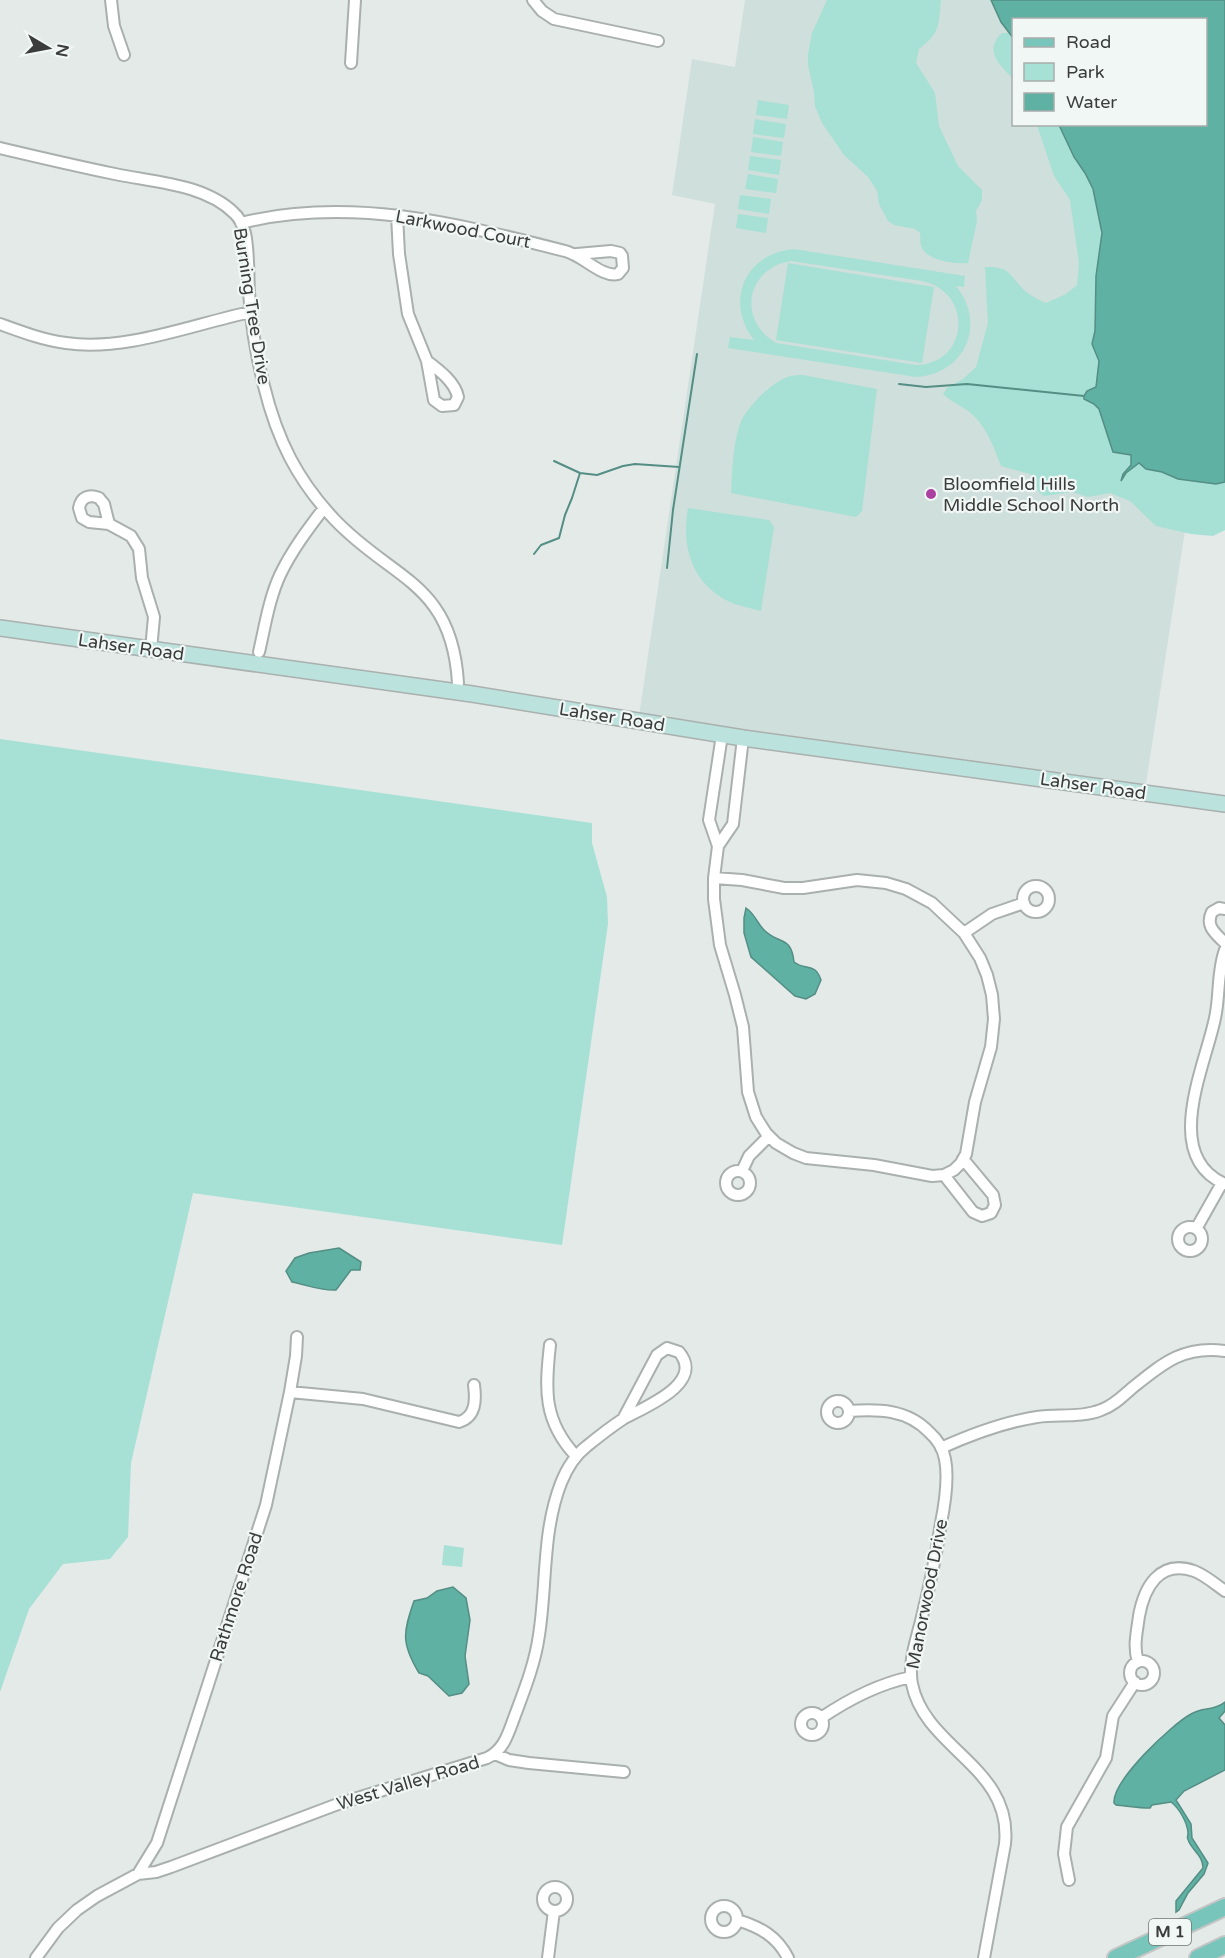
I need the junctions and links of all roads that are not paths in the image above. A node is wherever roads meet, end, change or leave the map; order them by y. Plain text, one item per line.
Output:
1 (111, 0) edge
2 (355, 0) edge
3 (533, 0) edge
4 (658, 41) dead end
5 (124, 55) dead end
6 (351, 63) dead end
7 (0, 148) edge
8 (397, 215) junction
9 (242, 223) junction
10 (577, 254) dead end
11 (250, 312) junction
12 (0, 324) edge
13 (427, 361) dead end
14 (324, 508) junction
15 (109, 524) dead end
16 (0, 628) edge
17 (151, 650) junction
18 (259, 652) dead end
19 (458, 682) dead end
20 (722, 735) junction
21 (743, 738) junction
22 (1225, 804) edge
23 (718, 846) junction
24 (714, 878) junction
25 (1024, 903) dead end
26 (1225, 909) edge
27 (964, 933) junction
28 (1225, 943) edge
29 (1225, 950) edge
30 (769, 1136) junction
31 (963, 1159) junction
32 (742, 1171) dead end
33 (944, 1175) junction
34 (1224, 1184) edge
35 (1197, 1229) dead end
36 (297, 1337) dead end
37 (550, 1346) dead end
38 (1225, 1351) edge
39 (474, 1385) dead end
40 (290, 1392) junction
41 (849, 1411) dead end
42 (623, 1419) junction
43 (941, 1448) junction
44 (576, 1456) junction
45 (1225, 1591) edge
46 (1138, 1662) junction
47 (911, 1677) junction
48 (1135, 1682) junction
49 (821, 1718) dead end
50 (495, 1754) junction
51 (624, 1772) dead end
52 (138, 1874) junction
53 (1069, 1880) dead end
54 (1225, 1907) edge
55 (554, 1911) dead end
56 (737, 1920) dead end
57 (1225, 1945) edge
58 (36, 1958) edge
59 (548, 1958) edge
60 (788, 1958) edge
61 (984, 1958) edge
62 (1116, 1958) edge
63 (1198, 1958) edge

1 - 5 street
2 - 6 street
3 - 4 street
7 - 9 street, Burning Tree Drive
8 - 9 street, Larkwood Court
8 - 10 street, Larkwood Court
8 - 13 street
9 - 11 street, Burning Tree Drive
11 - 12 street
11 - 14 street, Burning Tree Drive
14 - 18 street
14 - 19 street, Burning Tree Drive
15 - 17 street
16 - 17 street, Lahser Road
17 - 20 street, Lahser Road
20 - 21 street, Lahser Road
20 - 23 street
21 - 22 street, Lahser Road
21 - 23 street
23 - 24 street
24 - 27 street
24 - 30 street
25 - 27 street
26 - 28 street
27 - 31 street
29 - 34 street
30 - 32 street
30 - 33 street
31 - 33 street
31 - 33 street
34 - 35 street
36 - 40 street, Rathmore Road
37 - 44 street
38 - 43 street
39 - 40 street
40 - 52 street, Rathmore Road
41 - 43 street
42 - 42 street, West Valley Road
42 - 44 street, West Valley Road
43 - 47 street, Manorwood Drive
44 - 50 street, West Valley Road
45 - 46 street
46 - 48 street
46 - 48 street
47 - 49 street
47 - 61 street, Manorwood Drive
48 - 53 street
50 - 51 street
50 - 52 street, West Valley Road
52 - 58 street, Rathmore Road
54 - 62 main road, M 1
55 - 59 street
56 - 60 street
57 - 63 main road, M 1

